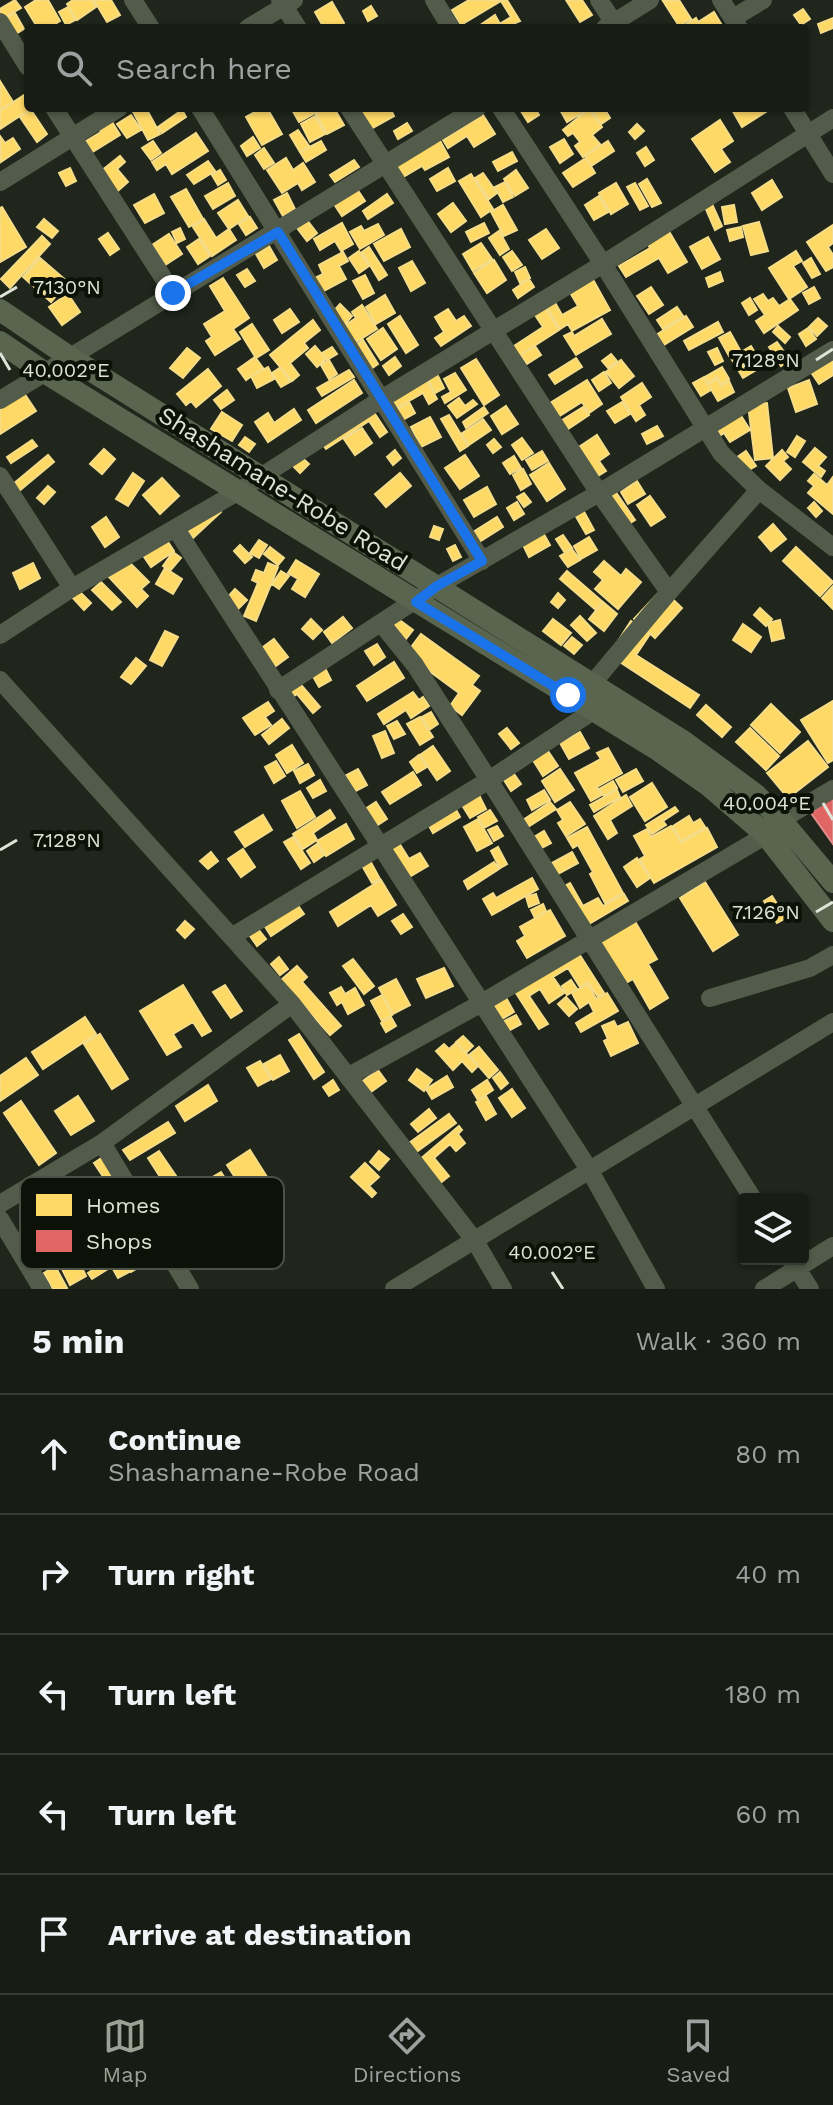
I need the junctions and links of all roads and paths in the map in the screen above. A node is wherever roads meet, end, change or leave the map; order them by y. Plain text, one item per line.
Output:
1 (133, 0) edge
2 (434, 0) edge
3 (599, 0) edge
4 (650, 0) edge
5 (721, 0) edge
6 (763, 0) edge
7 (286, 2) edge
8 (0, 22) edge
9 (736, 23) edge
10 (148, 24) edge
11 (254, 24) edge
12 (296, 24) edge
13 (449, 24) edge
14 (609, 24) edge
15 (613, 24) edge
16 (17, 49) junction
17 (0, 60) edge
18 (24, 60) edge
19 (56, 112) edge
20 (113, 112) edge
21 (203, 112) edge
22 (352, 112) edge
23 (471, 112) edge
24 (504, 112) edge
25 (795, 112) edge
26 (833, 118) edge
27 (809, 134) junction
28 (72, 137) junction
29 (385, 165) junction
30 (833, 174) edge
31 (0, 182) edge
32 (278, 232) junction
33 (603, 264) junction
34 (173, 293) junction
35 (0, 310) edge
36 (494, 331) junction
37 (0, 342) edge
38 (833, 350) edge
39 (71, 358) junction
40 (44, 372) junction
41 (383, 398) junction
42 (0, 400) edge
43 (707, 427) junction
44 (0, 476) edge
45 (261, 476) junction
46 (759, 490) junction
47 (239, 491) junction
48 (599, 493) junction
49 (176, 529) junction
50 (833, 547) edge
51 (482, 561) junction
52 (437, 586) junction
53 (72, 588) junction
54 (669, 592) junction
55 (416, 602) junction
56 (381, 623) junction
57 (0, 635) edge
58 (0, 680) edge
59 (592, 684) junction
60 (278, 690) junction
61 (593, 711) junction
62 (489, 780) junction
63 (833, 789) edge
64 (773, 827) junction
65 (381, 845) junction
66 (833, 882) edge
67 (833, 921) edge
68 (233, 936) junction
69 (590, 940) junction
70 (833, 955) edge
71 (710, 998) dead end
72 (292, 1004) junction
73 (480, 1004) junction
74 (833, 1022) edge
75 (349, 1076) junction
76 (696, 1108) junction
77 (102, 1143) junction
78 (590, 1171) junction
79 (45, 1177) edge
80 (122, 1177) edge
81 (20, 1192) edge
82 (749, 1193) edge
83 (0, 1204) edge
84 (0, 1219) edge
85 (475, 1241) junction
86 (833, 1246) edge
87 (20, 1252) edge
88 (809, 1256) edge
89 (792, 1265) edge
90 (795, 1265) edge
91 (30, 1269) edge
92 (178, 1269) edge
93 (42, 1289) edge
94 (190, 1289) edge
95 (394, 1289) edge
96 (503, 1289) edge
97 (656, 1289) edge
98 (764, 1289) edge
99 (810, 1289) edge

1 - 10 street
2 - 13 street
3 - 14 street
4 - 15 street
5 - 9 street
6 - 9 street
7 - 11 street
7 - 12 street
8 - 16 street
16 - 17 street
16 - 18 street
19 - 28 street
20 - 28 street
21 - 32 street
22 - 29 street
23 - 29 street
24 - 33 street
25 - 27 street
26 - 27 street
27 - 30 street
27 - 33 street
28 - 31 street
28 - 34 street
29 - 32 street
29 - 36 street
32 - 34 street
32 - 41 street
33 - 36 street
33 - 43 street
34 - 39 street
35 - 39 main road, Shashamane-Robe Road
36 - 41 street
36 - 48 street
37 - 40 main road, Shashamane-Robe Road
38 - 43 street
39 - 40 street
39 - 45 main road, Shashamane-Robe Road
40 - 42 street
40 - 47 main road, Shashamane-Robe Road
41 - 45 street
41 - 51 street
43 - 46 street
43 - 48 street
44 - 53 street
45 - 47 street
45 - 52 main road, Shashamane-Robe Road
46 - 50 street
46 - 54 street
47 - 49 street
47 - 55 main road, Shashamane-Robe Road
48 - 51 street
48 - 54 street
49 - 53 street
49 - 60 street
51 - 52 street
52 - 55 street
52 - 59 main road, Shashamane-Robe Road
53 - 57 street
54 - 59 street
55 - 56 street
55 - 61 main road, Shashamane-Robe Road
56 - 60 street
56 - 62 street
58 - 68 street
59 - 64 main road, Shashamane-Robe Road
60 - 65 street
61 - 62 street
61 - 64 main road, Shashamane-Robe Road
62 - 65 street
62 - 69 street
63 - 64 street
64 - 66 main road, Shashamane-Robe Road
64 - 67 main road, Shashamane-Robe Road
64 - 69 street
65 - 68 street
65 - 73 street
68 - 72 street
69 - 73 street
69 - 76 street
70 - 71 street
72 - 75 street
72 - 77 street
73 - 75 street
73 - 78 street
74 - 76 street
75 - 85 street
76 - 78 street
76 - 82 street
77 - 79 street
77 - 80 street
78 - 85 street
78 - 97 street
81 - 83 street
84 - 87 street
85 - 95 street
85 - 96 street
86 - 88 street
89 - 98 street
90 - 99 street
91 - 93 street
92 - 94 street

